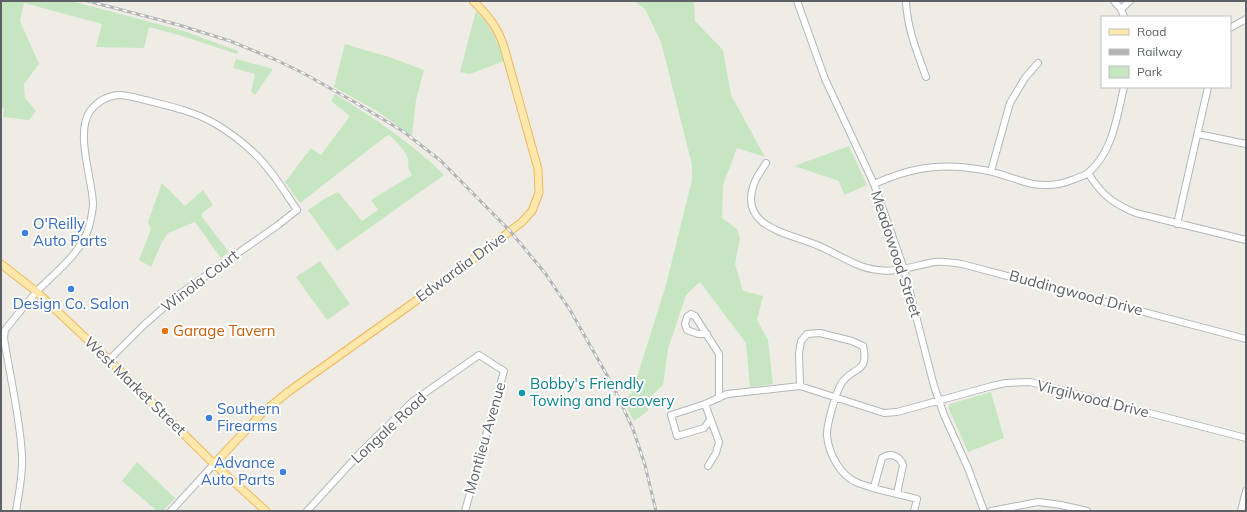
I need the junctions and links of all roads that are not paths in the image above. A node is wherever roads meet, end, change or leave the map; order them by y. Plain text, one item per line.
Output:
1 (473, 1) edge
2 (797, 1) edge
3 (906, 1) edge
4 (1114, 1) edge
5 (1130, 1) edge
6 (1121, 9) junction
7 (1124, 16) edge
8 (1246, 18) edge
9 (1231, 27) edge
10 (1038, 63) dead end
11 (926, 77) dead end
12 (1124, 88) edge
13 (1208, 88) edge
14 (1198, 134) junction
15 (1246, 144) edge
16 (766, 163) dead end
17 (991, 171) junction
18 (1088, 173) junction
19 (874, 184) junction
20 (1177, 224) junction
21 (1246, 240) edge
22 (1, 264) edge
23 (904, 269) junction
24 (37, 292) junction
25 (707, 334) dead end
26 (1246, 339) edge
27 (479, 355) joint
28 (109, 360) junction
29 (800, 386) junction
30 (835, 396) junction
31 (719, 398) junction
32 (940, 401) junction
33 (705, 404) junction
34 (710, 420) junction
35 (1246, 438) edge
36 (214, 464) junction
37 (708, 466) dead end
38 (874, 487) junction
39 (1246, 491) edge
40 (897, 494) junction
41 (16, 511) edge
42 (171, 511) edge
43 (266, 511) edge
44 (307, 511) edge
45 (465, 511) edge
46 (914, 511) edge
47 (984, 511) edge
48 (991, 511) edge
49 (1087, 511) edge
50 (1241, 511) edge

1 - 36 main road, Edwardia Drive
2 - 19 street, Meadowood Street
3 - 11 street
4 - 6 street
5 - 6 street
6 - 7 street
8 - 9 street
10 - 17 street
12 - 18 street
13 - 14 street
14 - 15 street
14 - 20 street
16 - 23 street, Buddingwood Drive
17 - 18 street
17 - 19 street
18 - 20 street
19 - 23 street, Meadowood Street
20 - 21 street
22 - 24 main road, West Market Street
23 - 26 street, Buddingwood Drive
23 - 32 street, Meadowood Street
24 - 28 main road, West Market Street
24 - 28 street, Winola Court
24 - 41 street
25 - 31 street
27 - 44 street, Longale Road
27 - 45 street, Montlieu Avenue
28 - 36 main road, West Market Street
29 - 30 street, Virgilwood Drive
29 - 30 street
29 - 31 street
30 - 32 street, Virgilwood Drive
30 - 38 street
31 - 33 street
32 - 35 street, Virgilwood Drive
32 - 47 street, Meadowood Street
33 - 34 street
33 - 34 street
34 - 37 street
36 - 42 street
36 - 43 main road, West Market Street
38 - 40 street
38 - 40 street
39 - 50 street
40 - 46 street
48 - 49 street

